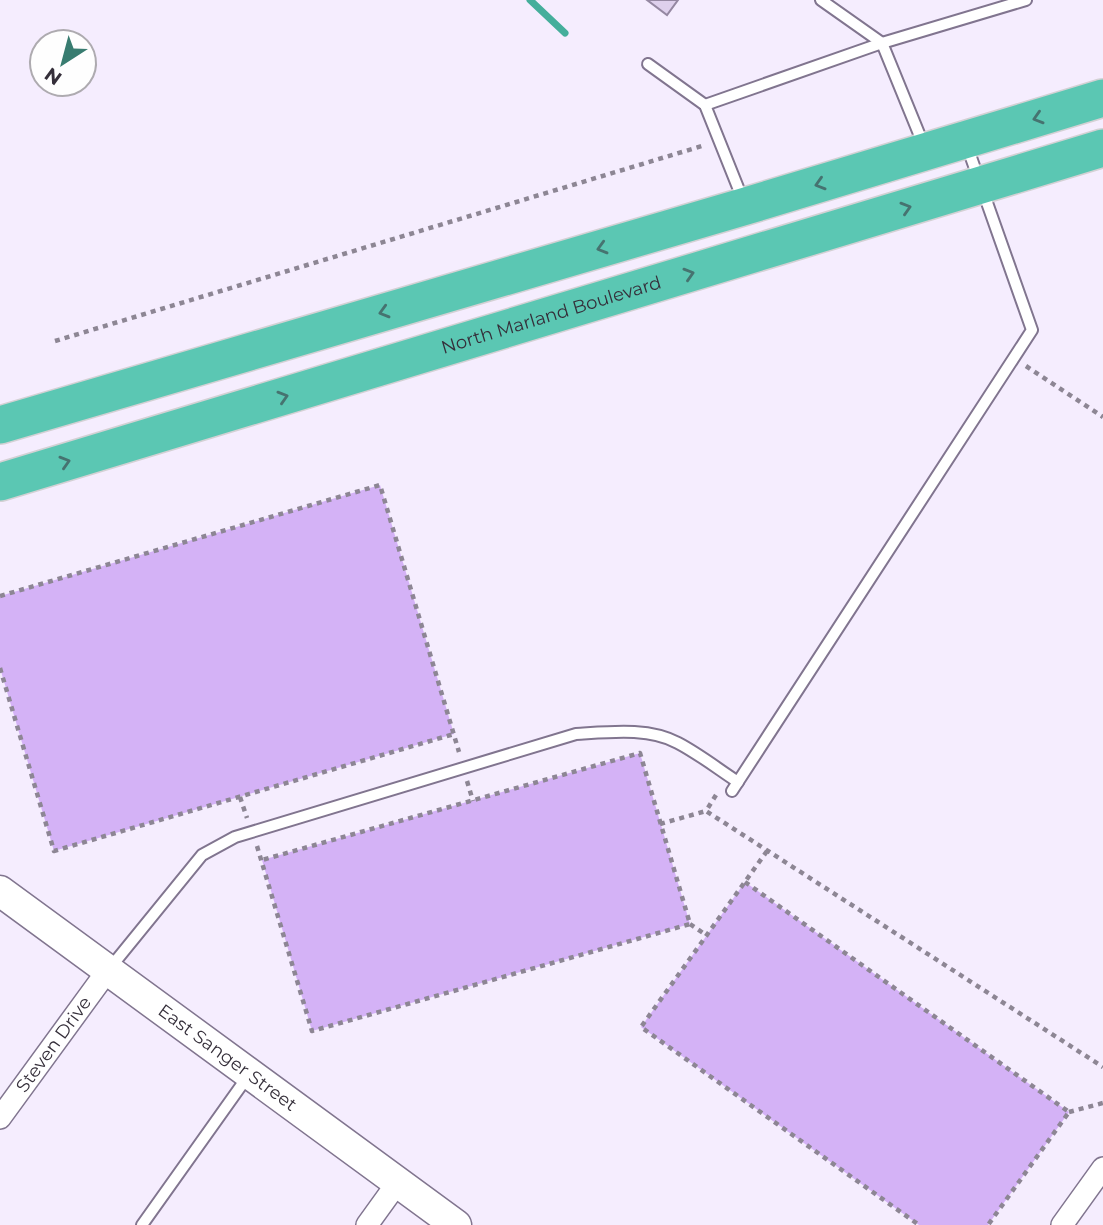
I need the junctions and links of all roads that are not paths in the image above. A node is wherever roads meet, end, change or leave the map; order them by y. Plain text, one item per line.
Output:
1 (821, 0) edge
2 (1026, 0) edge
3 (882, 43) junction
4 (648, 64) dead end
5 (1103, 98) edge
6 (705, 105) junction
7 (965, 140) junction
8 (1103, 148) edge
9 (926, 152) junction
10 (981, 185) junction
11 (746, 206) junction
12 (0, 425) edge
13 (0, 482) edge
14 (0, 891) edge
15 (108, 970) junction
16 (250, 1074) junction
17 (0, 1118) edge
18 (1103, 1168) edge
19 (398, 1182) junction
20 (142, 1225) edge
21 (367, 1225) edge
22 (456, 1225) edge
23 (1062, 1225) edge

1 - 3 lane
2 - 3 lane
3 - 6 lane
3 - 9 lane
4 - 6 lane
5 -> 7 highway
6 - 11 lane
7 - 9 highway
7 - 10 lane
8 - 10 highway, North Marland Boulevard
9 -> 11 highway
13 -> 10 highway, North Marland Boulevard
10 - 15 lane
11 -> 12 highway
14 - 15 main road, East Sanger Street
15 - 16 main road, East Sanger Street
15 - 17 street, Steven Drive
16 - 19 main road, East Sanger Street
16 - 20 lane
18 - 23 street
19 - 21 street
19 - 22 main road, East Sanger Street

